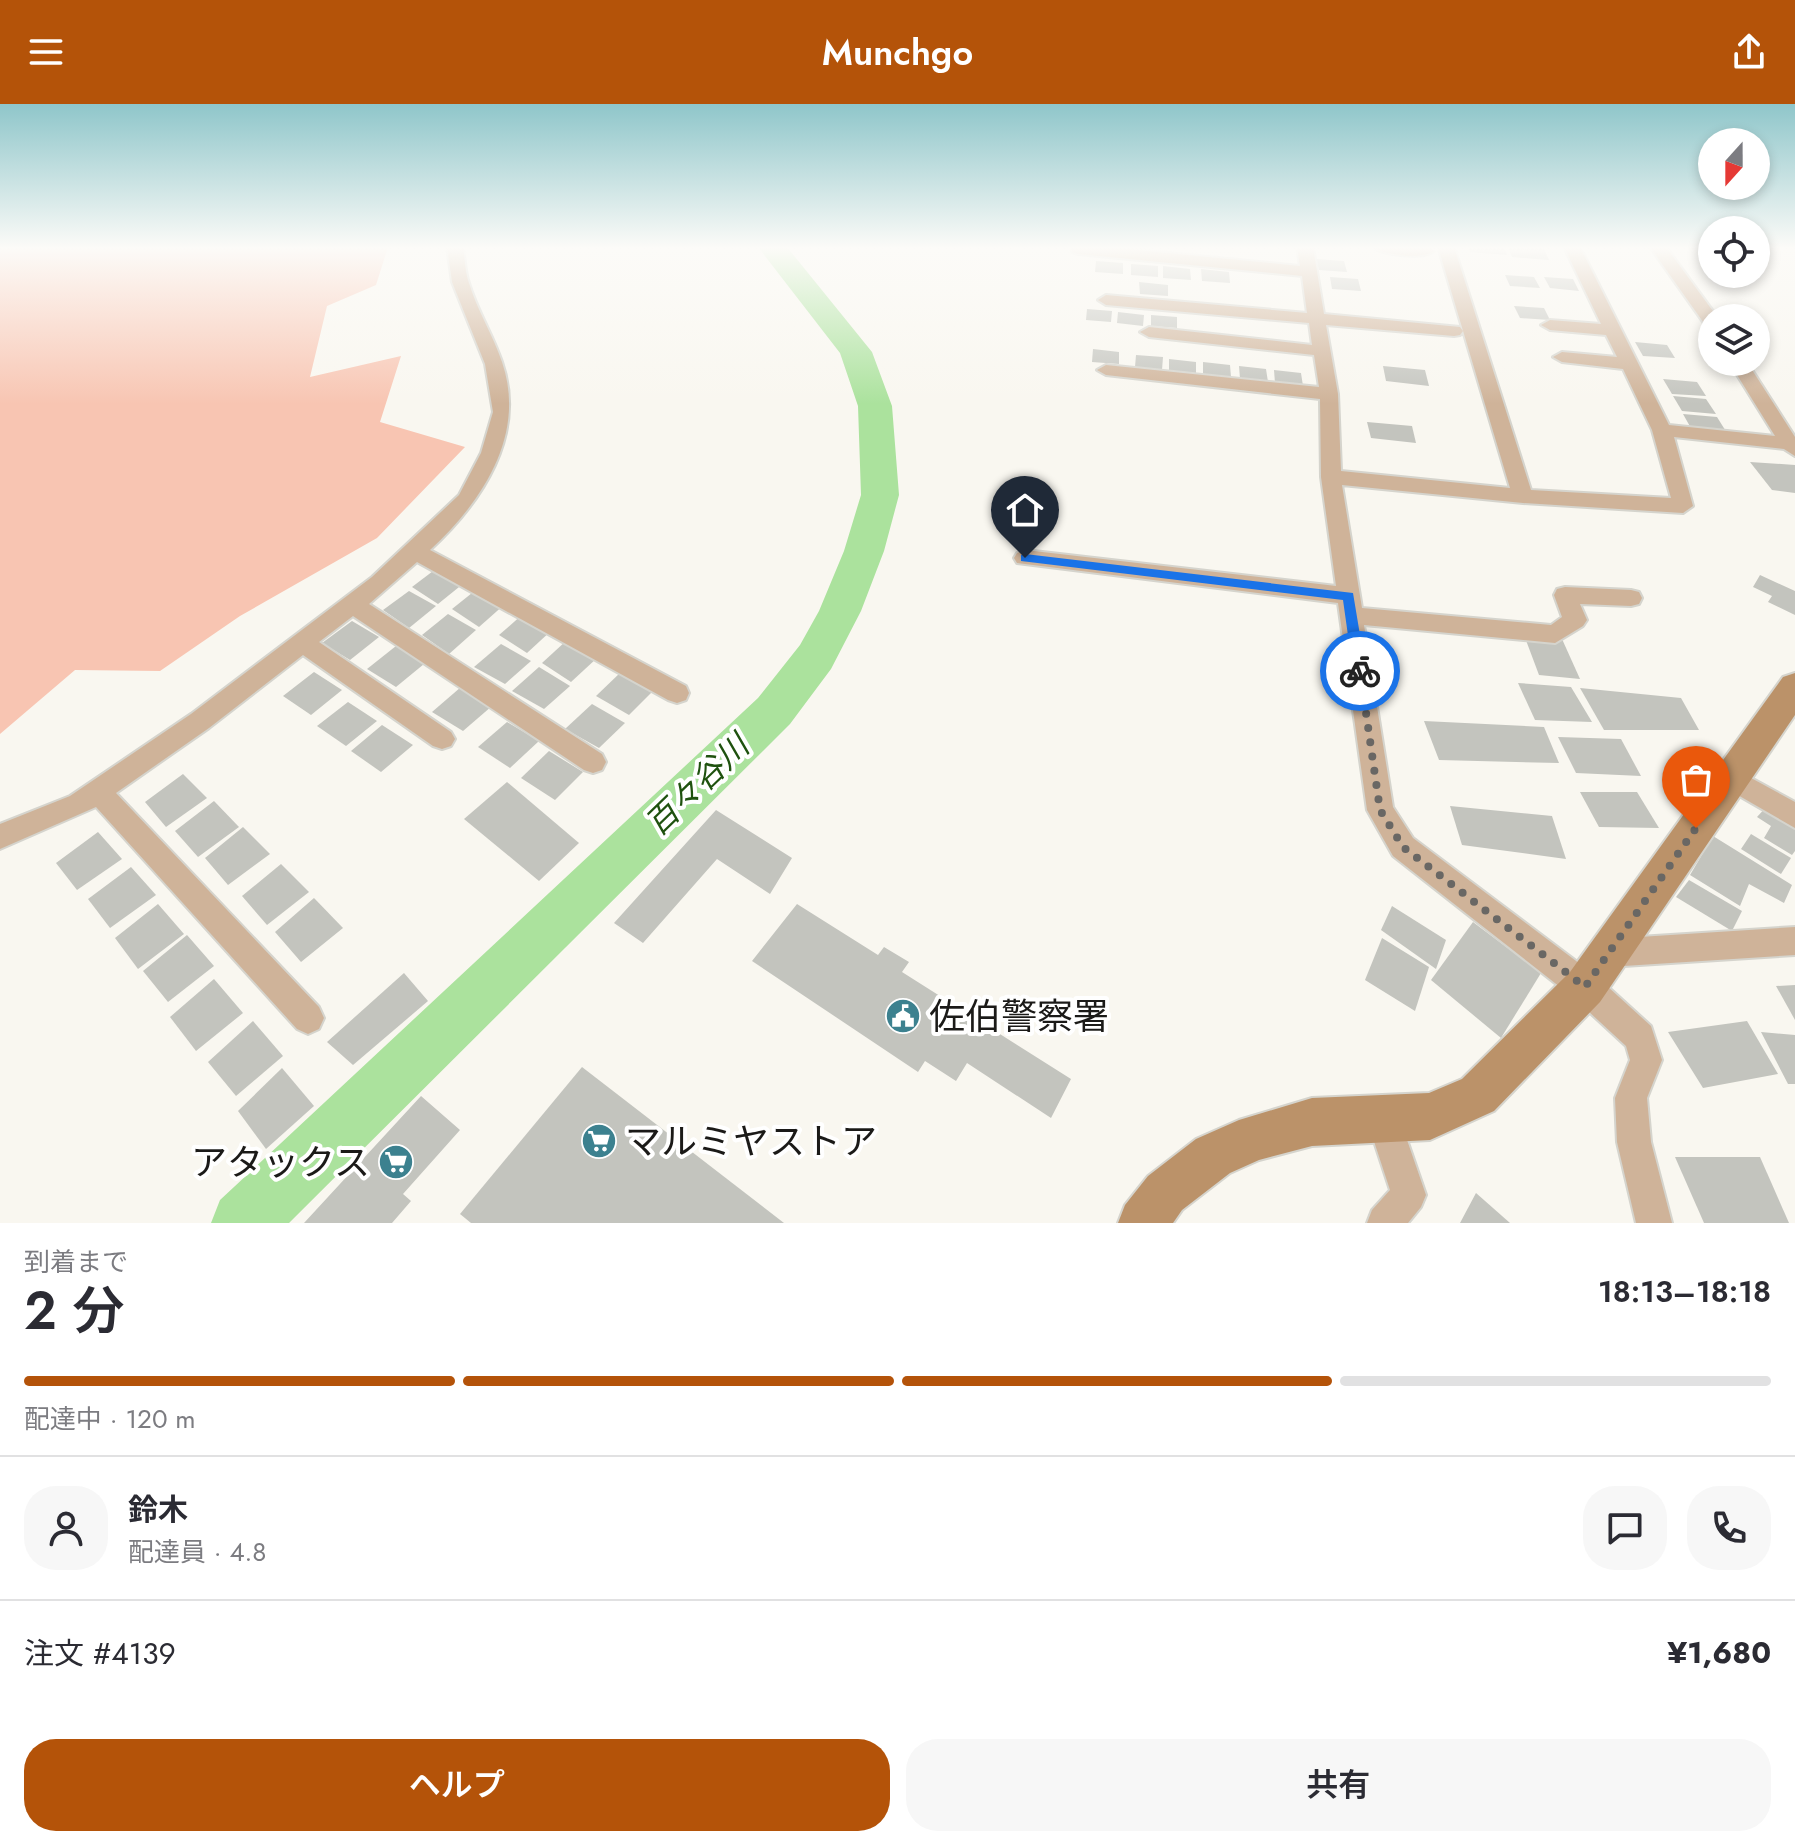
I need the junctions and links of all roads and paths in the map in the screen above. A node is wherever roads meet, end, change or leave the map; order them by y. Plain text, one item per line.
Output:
1 (467, 299) edge
2 (1315, 299) edge
3 (1464, 299) edge
4 (1598, 299) edge
5 (1106, 300) dead end
6 (1318, 319) junction
7 (1550, 325) dead end
8 (1613, 330) junction
9 (1454, 331) dead end
10 (1149, 332) dead end
11 (1322, 351) junction
12 (1562, 357) dead end
13 (1630, 364) junction
14 (1106, 370) dead end
15 (1747, 376) edge
16 (1329, 394) junction
17 (1662, 430) junction
18 (1793, 447) edge
19 (1331, 477) junction
20 (1523, 496) junction
21 (415, 551) junction
22 (1025, 558) dead end
23 (1631, 598) dead end
24 (352, 604) junction
25 (1350, 606) junction
26 (302, 642) junction
27 (1795, 687) edge
28 (677, 693) dead end
29 (442, 739) dead end
30 (593, 762) dead end
31 (1731, 778) junction
32 (98, 791) junction
33 (1795, 816) edge
34 (0, 837) edge
35 (1795, 941) edge
36 (1596, 970) junction
37 (308, 1018) dead end
38 (1384, 1120) junction
39 (1143, 1223) edge
40 (1385, 1223) edge
41 (1654, 1223) edge

1 - 21 street
2 - 6 street
3 - 20 street
4 - 8 street
5 - 6 street
6 - 9 street
6 - 11 street
7 - 8 street
8 - 13 street
10 - 11 street
11 - 16 street
12 - 13 street
13 - 17 street
14 - 16 street
15 - 18 street
16 - 19 street
17 - 18 street
17 - 20 street
19 - 20 street
19 - 25 street
21 - 24 street
21 - 28 street
22 - 25 street
23 - 25 street
24 - 26 street
24 - 30 street
25 - 36 street
26 - 29 street
26 - 32 street
27 - 31 main road
31 - 33 street
31 - 36 main road
32 - 34 street
32 - 37 street
35 - 36 street
36 - 38 main road
36 - 41 street
38 - 39 main road
38 - 40 street

